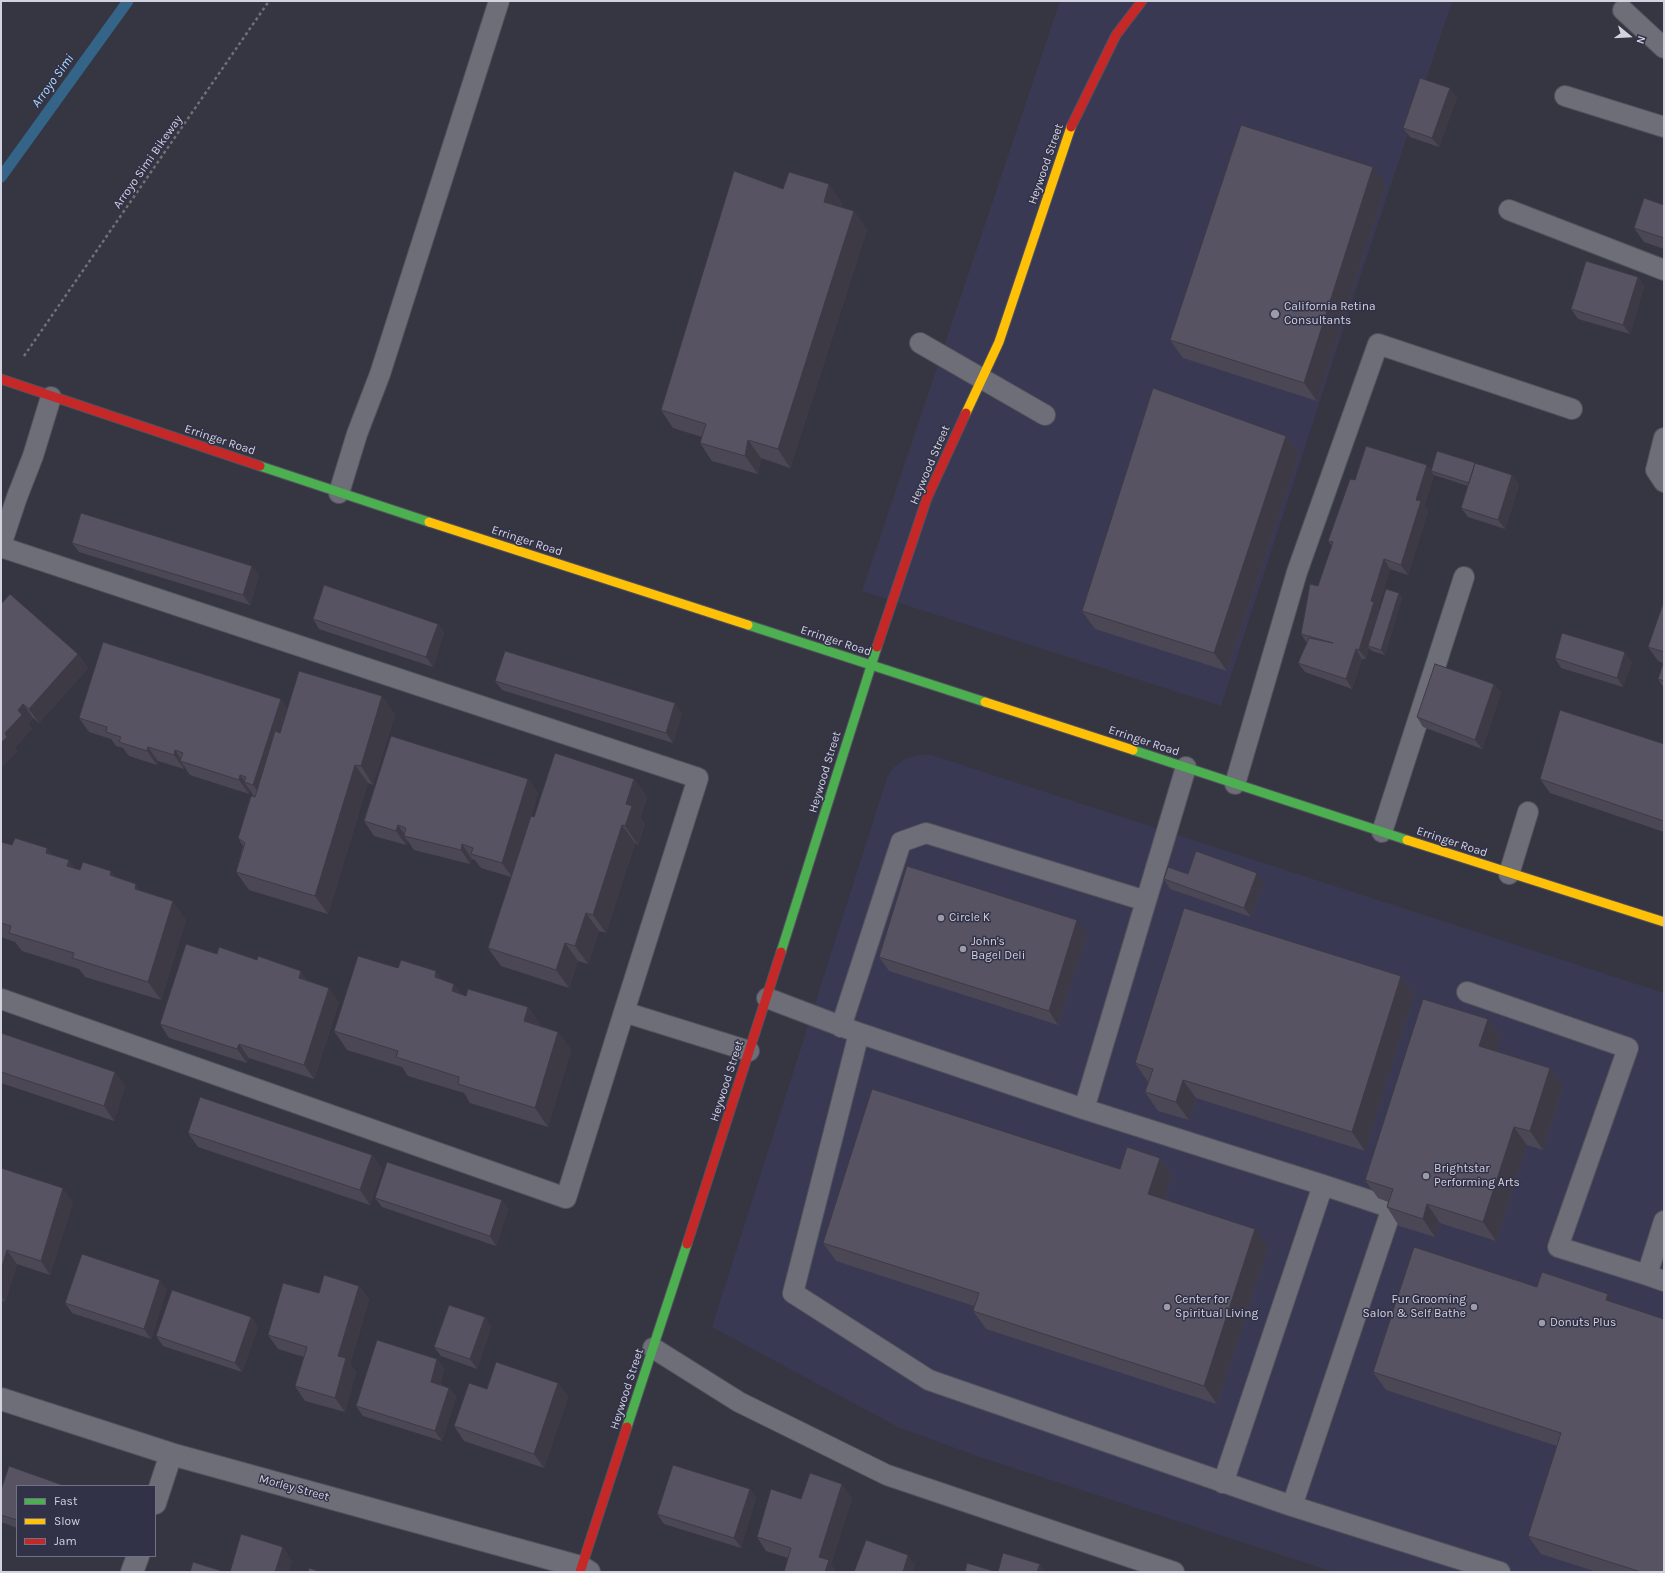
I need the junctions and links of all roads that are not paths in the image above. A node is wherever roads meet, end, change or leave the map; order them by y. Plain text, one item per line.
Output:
1 (499, 1) edge
2 (1142, 1) edge
3 (1623, 10) dead end
4 (1664, 48) edge
5 (1565, 96) dead end
6 (1664, 127) edge
7 (1509, 210) dead end
8 (1664, 270) edge
9 (920, 343) dead end
10 (981, 377) junction
11 (1, 379) edge
12 (51, 397) junction
13 (1572, 409) dead end
14 (1045, 415) dead end
15 (1664, 438) edge
16 (1664, 482) edge
17 (339, 493) junction
18 (1, 546) edge
19 (1464, 577) dead end
20 (871, 665) junction
21 (1186, 767) junction
22 (1235, 784) junction
23 (1528, 812) dead end
24 (1382, 832) junction
25 (1509, 874) junction
26 (1146, 902) junction
27 (1664, 922) edge
28 (1467, 992) dead end
29 (767, 998) junction
30 (1, 999) edge
31 (624, 1012) junction
32 (841, 1027) junction
33 (859, 1033) junction
34 (749, 1051) junction
35 (1084, 1110) junction
36 (1323, 1185) junction
37 (1664, 1221) edge
38 (1656, 1278) edge
39 (653, 1348) junction
40 (1, 1399) edge
41 (171, 1454) junction
42 (1223, 1483) junction
43 (156, 1500) edge
44 (1292, 1506) junction
45 (138, 1557) edge
46 (583, 1570) edge
47 (132, 1572) edge
48 (1174, 1572) edge
49 (1500, 1572) edge

1 - 17 lane
2 - 10 main road, Heywood Street
3 - 4 lane
5 - 6 lane
7 - 8 lane
9 - 10 lane
10 - 14 lane
10 - 20 main road, Heywood Street
11 - 12 main road, Erringer Road
12 - 17 main road, Erringer Road
12 - 18 lane
13 - 22 lane
15 - 16 lane
17 - 20 main road, Erringer Road
18 - 31 lane
19 - 24 lane
20 - 21 main road, Erringer Road
20 - 29 main road, Heywood Street
21 - 22 main road, Erringer Road
21 - 26 lane
22 - 24 main road, Erringer Road
23 - 25 lane
24 - 25 main road, Erringer Road
25 - 27 main road, Erringer Road
26 - 32 lane
26 - 35 lane
28 - 38 lane
29 - 32 lane
29 - 34 main road, Heywood Street
30 - 31 lane
31 - 34 lane
32 - 33 lane
33 - 35 lane
33 - 42 lane
34 - 39 main road, Heywood Street
35 - 36 lane
36 - 42 lane
36 - 44 lane
37 - 38 lane
39 - 46 main road, Heywood Street
39 - 48 lane
40 - 41 street, Morley Street
41 - 43 street
41 - 46 street, Morley Street
42 - 44 lane
44 - 49 lane
45 - 47 street

